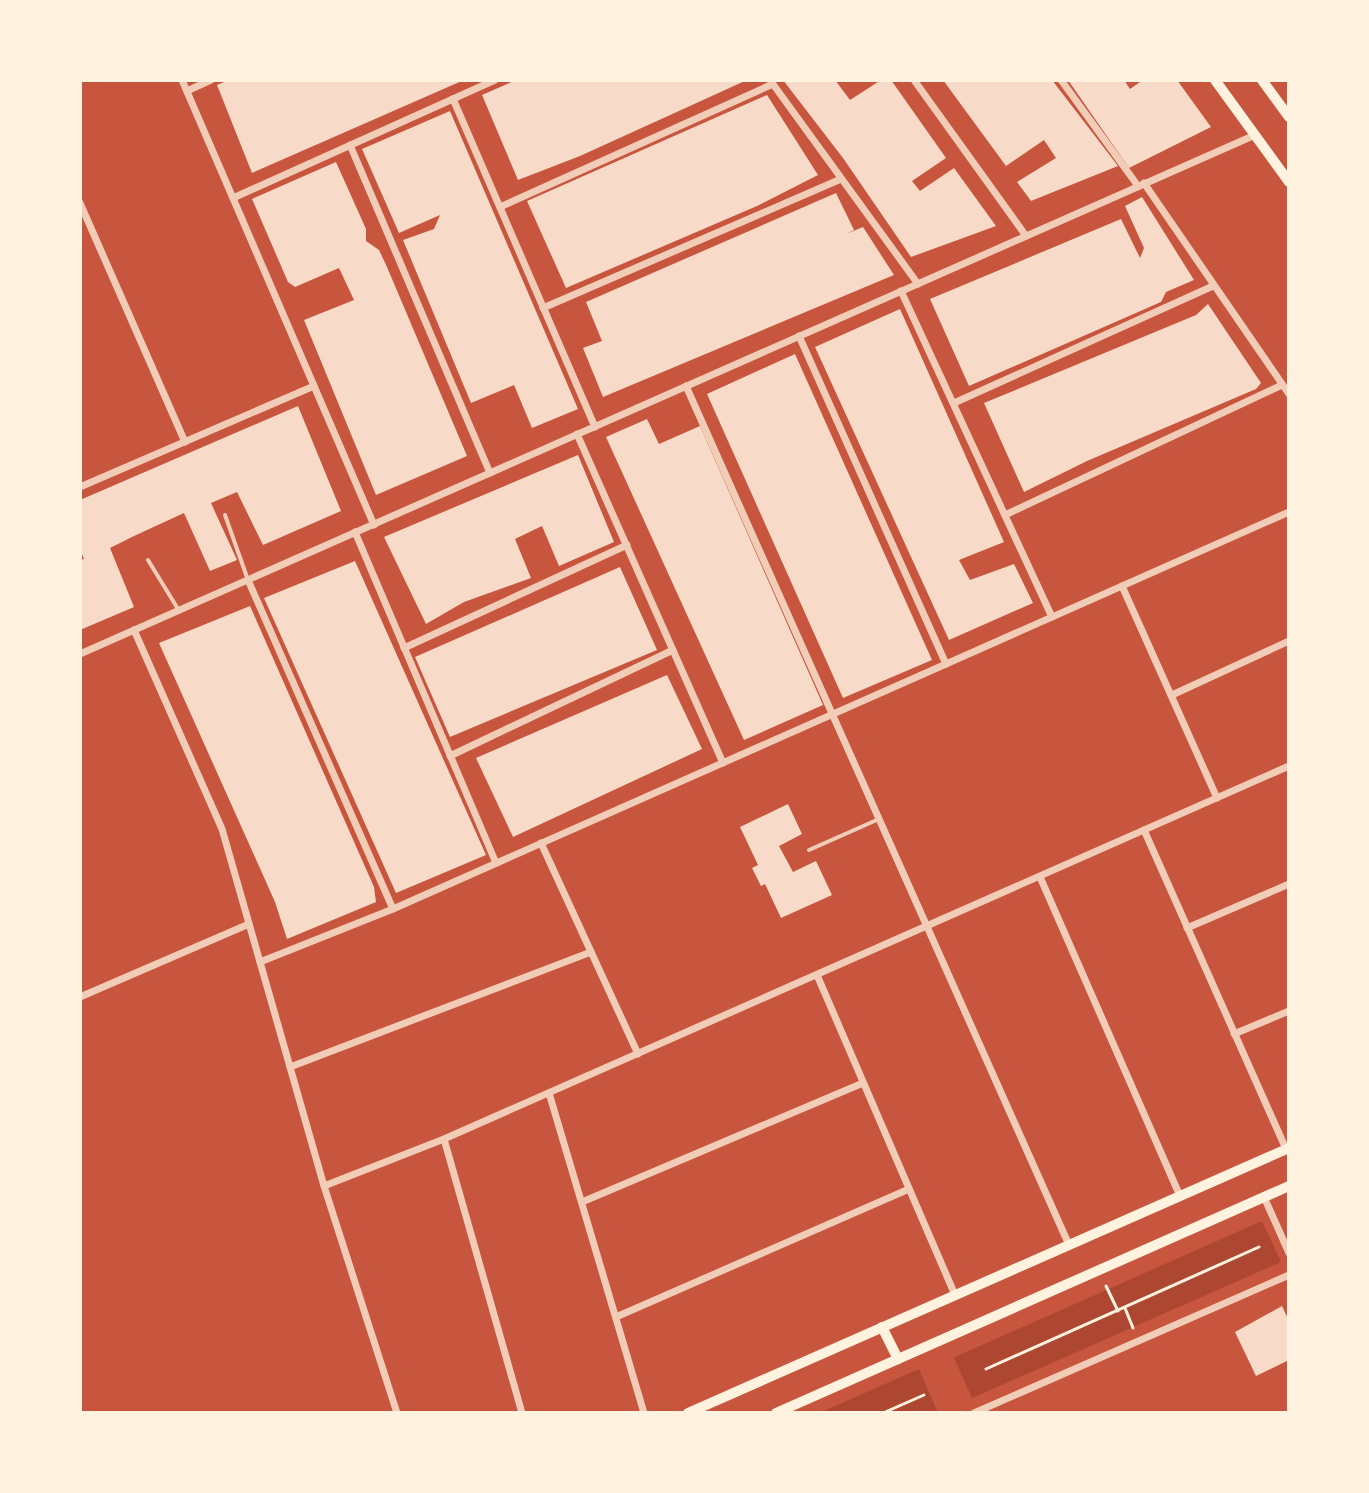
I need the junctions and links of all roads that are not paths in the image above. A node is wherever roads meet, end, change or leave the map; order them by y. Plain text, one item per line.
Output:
1 (182, 80) edge
2 (211, 80) edge
3 (495, 80) edge
4 (914, 80) edge
5 (1061, 80) edge
6 (1215, 80) edge
7 (1262, 80) edge
8 (771, 82) edge
9 (187, 91) junction
10 (453, 99) junction
11 (1285, 102) edge
12 (1289, 117) edge
13 (1255, 135) junction
14 (350, 145) junction
15 (841, 179) junction
16 (1289, 182) edge
17 (1141, 185) junction
18 (233, 198) junction
19 (80, 203) edge
20 (500, 207) junction
21 (1026, 236) junction
22 (918, 284) junction
23 (1213, 286) junction
24 (901, 291) junction
25 (543, 308) junction
26 (799, 336) junction
27 (1282, 385) junction
28 (314, 386) junction
29 (686, 386) junction
30 (1289, 394) edge
31 (954, 403) junction
32 (595, 427) junction
33 (577, 434) junction
34 (185, 442) junction
35 (490, 473) junction
36 (80, 487) edge
37 (1289, 512) edge
38 (225, 515) dead end
39 (1005, 515) junction
40 (374, 525) junction
41 (355, 532) junction
42 (627, 545) junction
43 (148, 560) dead end
44 (248, 580) junction
45 (1122, 586) junction
46 (178, 609) junction
47 (1052, 617) junction
48 (134, 630) junction
49 (1289, 641) edge
50 (404, 648) junction
51 (673, 650) junction
52 (80, 654) edge
53 (946, 664) junction
54 (1172, 695) junction
55 (832, 714) junction
56 (450, 756) junction
57 (723, 763) junction
58 (1289, 766) edge
59 (1217, 798) junction
60 (879, 819) junction
61 (1144, 830) junction
62 (541, 843) junction
63 (809, 850) dead end
64 (496, 863) junction
65 (1040, 877) junction
66 (1289, 884) edge
67 (393, 909) junction
68 (249, 924) junction
69 (927, 927) junction
70 (1187, 928) junction
71 (591, 952) junction
72 (260, 962) junction
73 (817, 975) junction
74 (80, 997) edge
75 (1289, 1011) edge
76 (1234, 1034) junction
77 (638, 1054) junction
78 (290, 1067) junction
79 (863, 1083) junction
80 (549, 1093) junction
81 (444, 1139) junction
82 (1287, 1149) edge
83 (324, 1186) junction
84 (1289, 1186) edge
85 (909, 1189) junction
86 (1180, 1196) junction
87 (1264, 1197) junction
88 (582, 1202) junction
89 (1069, 1245) junction
90 (1289, 1253) edge
91 (1289, 1275) edge
92 (955, 1295) junction
93 (616, 1317) junction
94 (882, 1327) junction
95 (898, 1359) junction
96 (397, 1413) edge
97 (522, 1413) edge
98 (644, 1413) edge
99 (688, 1413) edge
100 (776, 1413) edge
101 (974, 1413) edge

1 - 9 street
2 - 9 street
3 - 10 street
4 - 21 street
5 - 17 street
6 - 13 main road
7 - 11 main road
8 - 15 street
8 - 20 street
9 - 18 street
10 - 14 street
10 - 20 street
11 - 12 main road
13 - 16 main road
13 - 17 street
14 - 18 street
14 - 35 street
15 - 22 street
15 - 25 street
17 - 21 street
17 - 23 street
18 - 28 street
19 - 34 street
20 - 25 street
21 - 22 street
22 - 24 street
23 - 27 street
23 - 31 street
24 - 26 street
24 - 31 street
25 - 32 street
26 - 29 street
26 - 53 street
27 - 30 street
27 - 39 street
28 - 34 street
28 - 40 street
29 - 32 street
29 - 55 street
31 - 39 street
32 - 33 street
33 - 35 street
33 - 42 street
34 - 36 street
35 - 40 street
37 - 45 street
38 - 44 lane
39 - 47 street
40 - 41 street
41 - 44 street
41 - 50 street
42 - 50 street
42 - 51 street
43 - 46 lane
44 - 46 street
44 - 67 street
45 - 47 street
45 - 54 street
46 - 48 street
47 - 53 street
48 - 52 street
48 - 68 street
49 - 54 street
50 - 56 street
51 - 56 street
51 - 57 street
53 - 55 street
54 - 59 street
55 - 57 street
55 - 60 street
56 - 64 street
57 - 62 street
58 - 59 street
59 - 61 street
60 - 63 lane
60 - 69 street
61 - 65 street
61 - 70 street
62 - 64 street
62 - 71 street
64 - 67 street
65 - 69 street
65 - 86 street
66 - 70 street
67 - 72 street
68 - 72 street
68 - 74 street
69 - 73 street
69 - 89 street
70 - 76 street
71 - 77 street
71 - 78 street
72 - 78 street
73 - 77 street
73 - 79 street
75 - 76 street
76 - 82 street
77 - 80 street
78 - 83 street
79 - 85 street
79 - 88 street
80 - 81 street
80 - 88 street
81 - 83 street
81 - 97 street
82 - 86 main road
83 - 96 street
84 - 87 main road
85 - 92 street
85 - 93 street
86 - 89 main road
87 - 90 street
87 - 95 main road
88 - 93 street
89 - 92 main road
91 - 101 street
92 - 94 main road
93 - 98 street
94 - 95 main road
94 - 99 main road
95 - 100 main road

